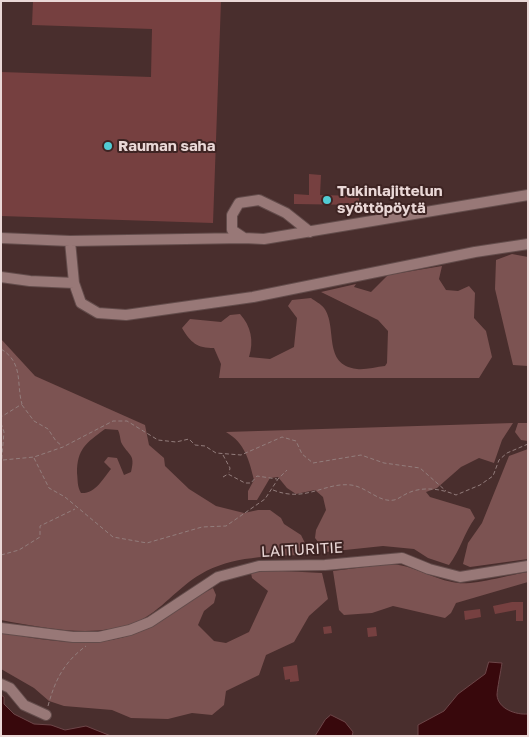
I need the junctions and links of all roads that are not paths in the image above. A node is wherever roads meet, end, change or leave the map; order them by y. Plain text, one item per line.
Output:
1 (528, 195) edge
2 (310, 232) junction
3 (1, 238) edge
4 (244, 238) junction
5 (70, 241) junction
6 (528, 244) edge
7 (1, 277) edge
8 (74, 282) junction
9 (528, 566) edge
10 (1, 628) edge
11 (1, 684) edge
12 (46, 714) road end

1 - 2 street
2 - 4 street
2 - 4 street
3 - 5 street
4 - 5 street
5 - 8 street
6 - 8 street
7 - 8 street
9 - 10 street, LAITURITIE
11 - 12 street

